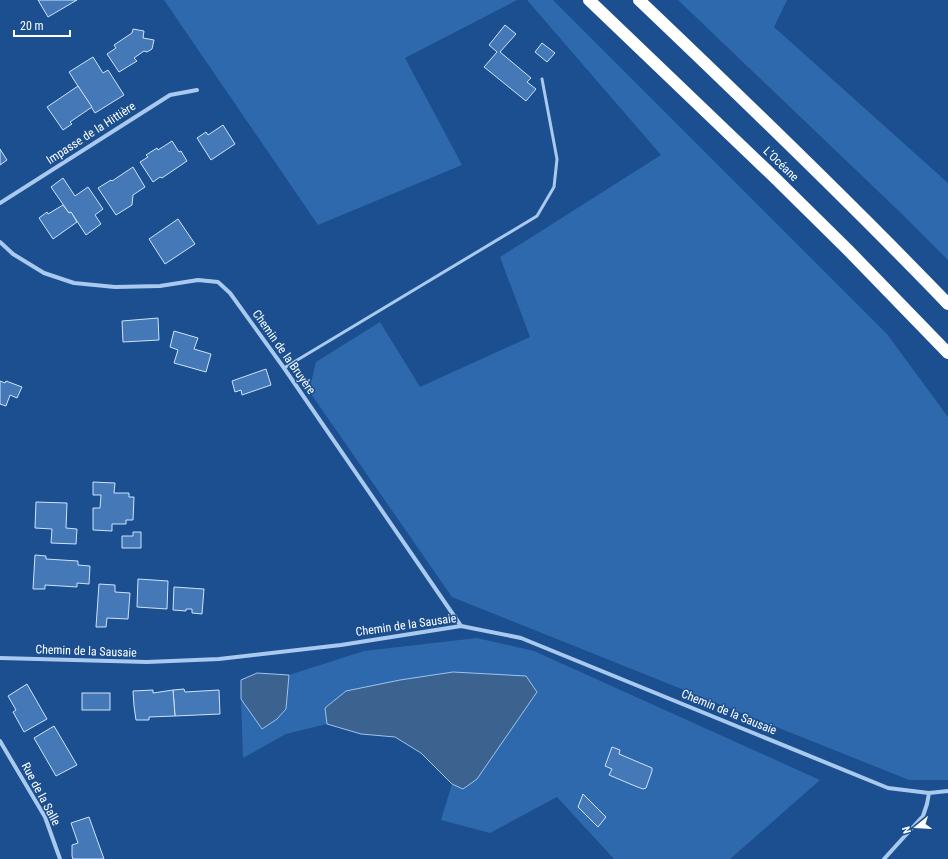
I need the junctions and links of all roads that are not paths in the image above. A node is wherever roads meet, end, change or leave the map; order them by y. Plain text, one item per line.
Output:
1 (589, 0) edge
2 (639, 0) edge
3 (542, 79) dead end
4 (197, 90) dead end
5 (0, 203) edge
6 (0, 242) edge
7 (948, 304) edge
8 (948, 353) edge
9 (284, 368) junction
10 (461, 626) junction
11 (0, 658) edge
12 (0, 741) edge
13 (948, 791) edge
14 (930, 792) junction
15 (60, 859) edge
16 (884, 859) edge

1 - 8 highway, L’Océane
2 - 7 highway, L’Océane
3 - 9 lane
4 - 5 street, Impasse de la Hittière
6 - 9 street, Chemin de la Bruyère
9 - 10 street, Chemin de la Bruyère
10 - 11 street, Chemin de la Sausaie
10 - 14 street, Chemin de la Sausaie
12 - 15 street, Rue de la Salle
13 - 14 street, Chemin de la Sausaie
14 - 16 street

